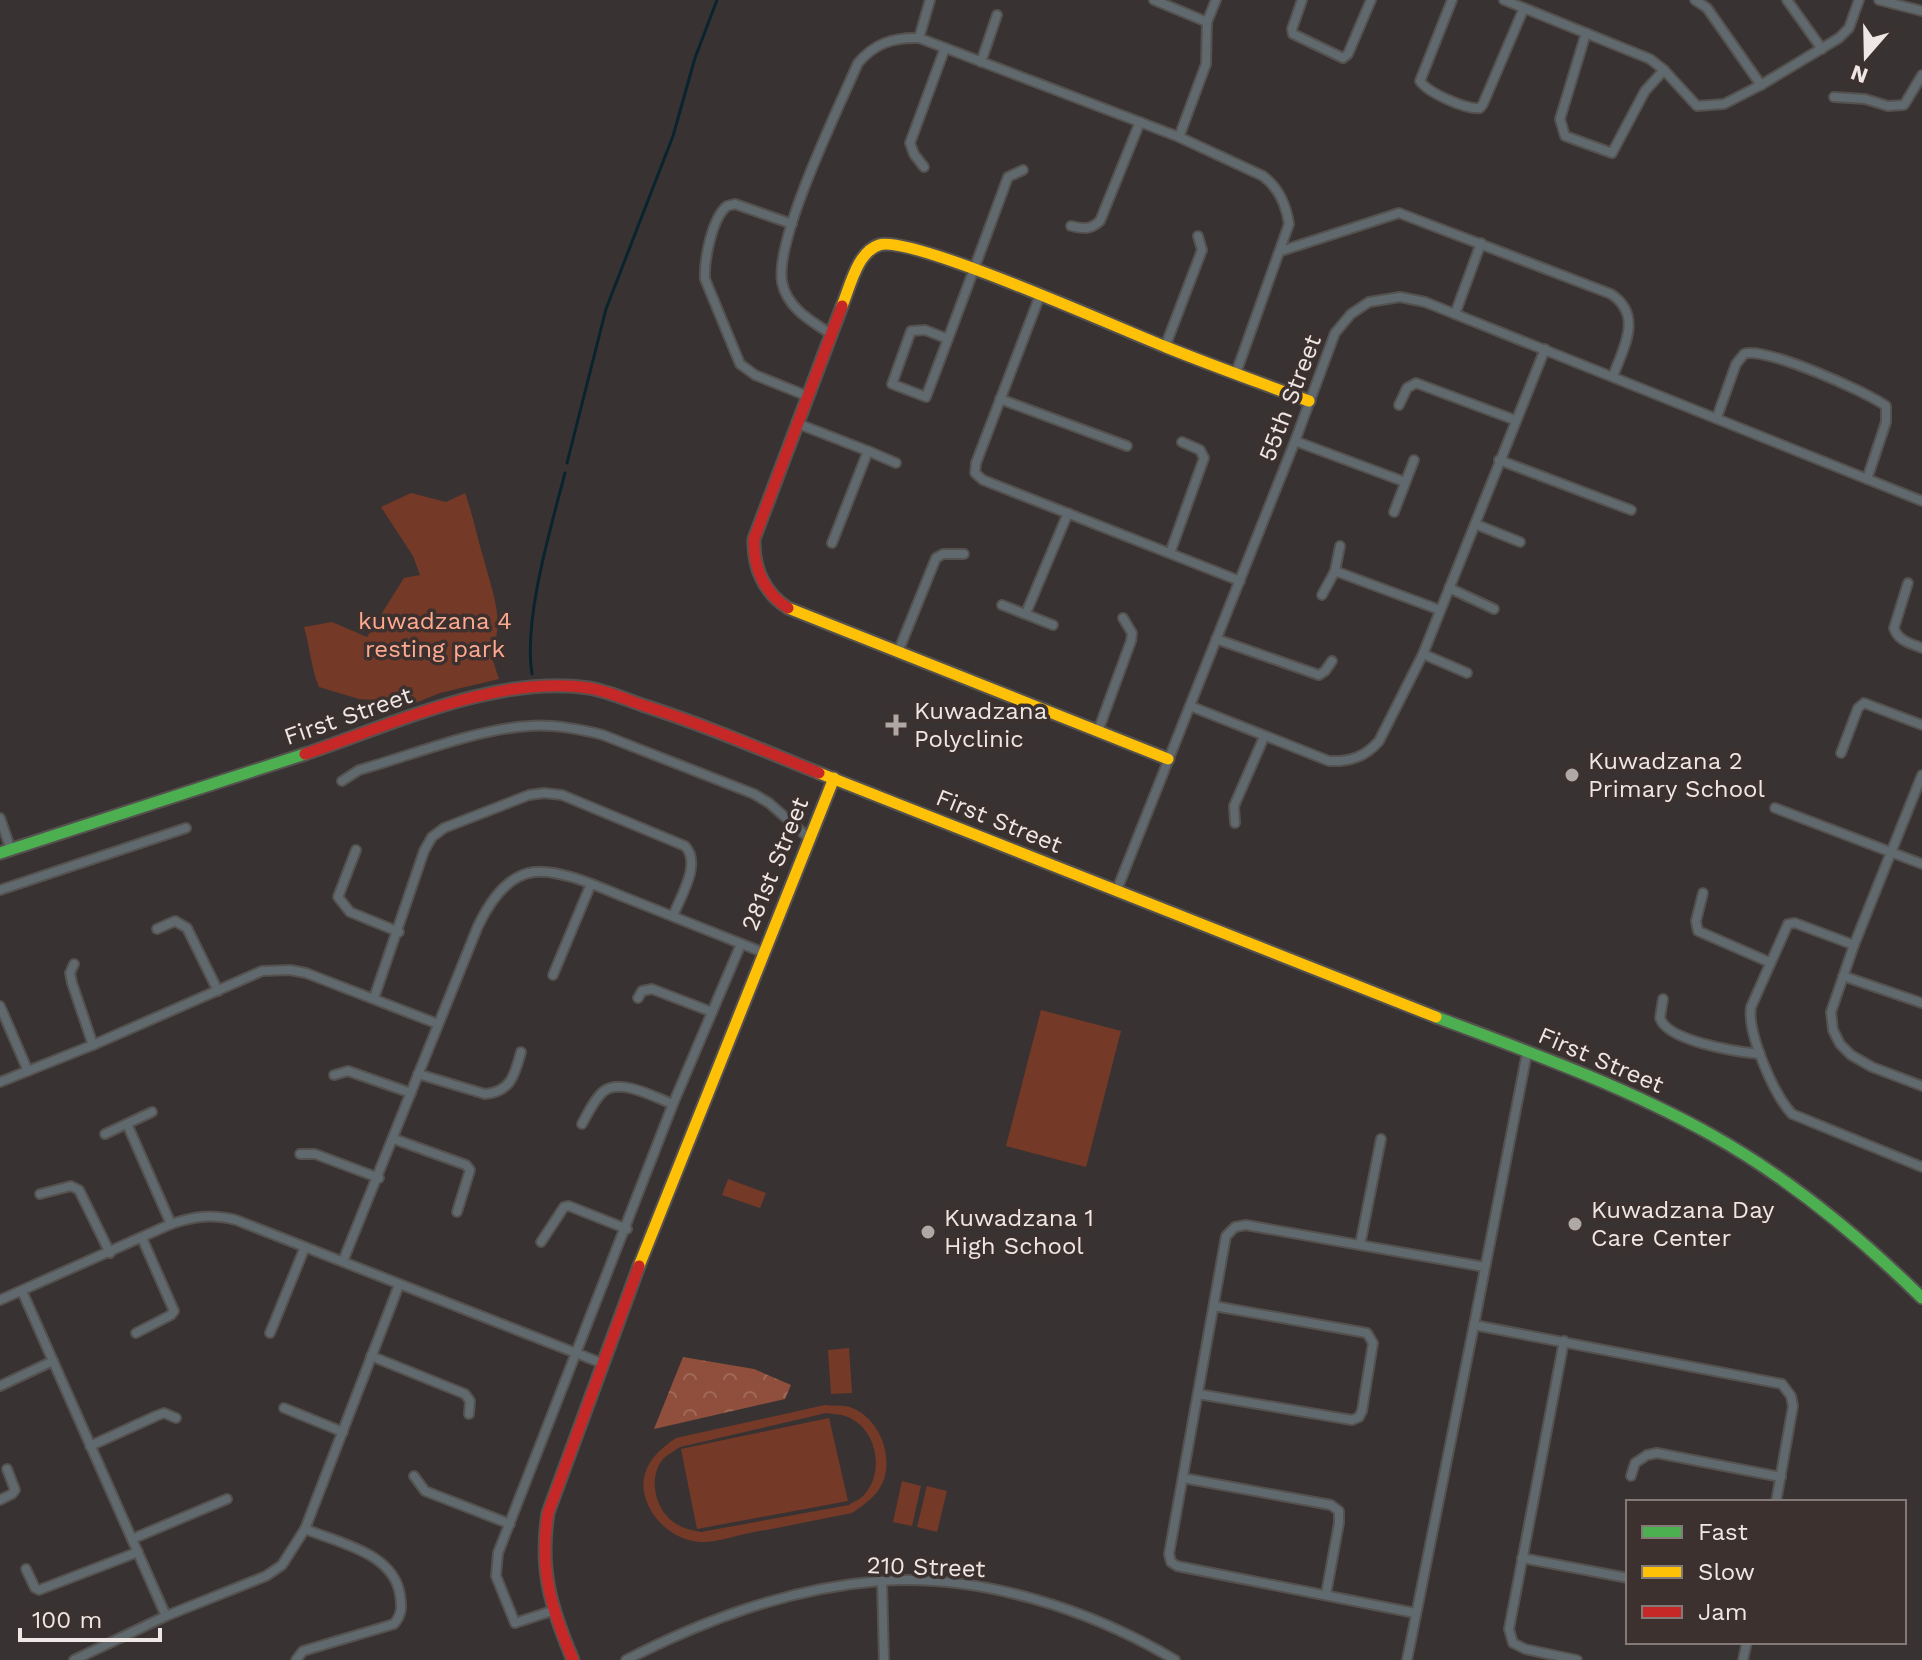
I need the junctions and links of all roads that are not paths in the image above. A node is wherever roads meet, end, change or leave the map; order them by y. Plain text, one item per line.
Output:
1 (930, 0) edge
2 (1154, 0) edge
3 (1216, 0) edge
4 (1302, 0) edge
5 (1371, 0) edge
6 (1452, 0) edge
7 (1504, 0) edge
8 (1695, 0) edge
9 (1787, 0) edge
10 (1859, 0) edge
11 (1879, 0) edge
12 (1524, 8) junction
13 (1922, 11) edge
14 (997, 15) dead end
15 (1207, 22) junction
16 (1586, 33) junction
17 (919, 38) junction
18 (945, 48) junction
19 (1822, 49) junction
20 (981, 62) junction
21 (1664, 70) junction
22 (1922, 75) edge
23 (1761, 85) junction
24 (1834, 97) dead end
25 (1140, 122) junction
26 (1179, 137) junction
27 (924, 167) dead end
28 (1023, 170) dead end
29 (792, 224) junction
30 (1071, 226) dead end
31 (1198, 236) dead end
32 (1481, 243) junction
33 (1281, 251) junction
34 (974, 269) junction
35 (1039, 298) junction
36 (1455, 314) junction
37 (831, 334) junction
38 (948, 339) junction
39 (1165, 347) junction
40 (1545, 349) junction
41 (1236, 373) junction
42 (1613, 376) junction
43 (807, 396) junction
44 (1000, 399) junction
45 (1309, 401) junction
46 (1399, 405) dead end
47 (1717, 417) junction
48 (1515, 420) junction
49 (796, 423) junction
50 (1295, 441) junction
51 (1182, 442) dead end
52 (1127, 446) dead end
53 (868, 451) junction
54 (1414, 460) dead end
55 (1499, 460) junction
56 (896, 463) dead end
57 (1867, 479) junction
58 (1405, 482) junction
59 (1922, 501) edge
60 (1631, 510) dead end
61 (1394, 512) dead end
62 (1068, 513) junction
63 (1475, 524) junction
64 (1520, 542) dead end
65 (832, 543) dead end
66 (1340, 546) dead end
67 (1170, 553) junction
68 (964, 554) dead end
69 (1335, 571) junction
70 (1240, 581) junction
71 (1908, 583) dead end
72 (1449, 588) junction
73 (1322, 595) dead end
74 (1002, 605) dead end
75 (1494, 609) dead end
76 (1440, 610) junction
77 (1026, 613) junction
78 (1123, 618) dead end
79 (1053, 625) dead end
80 (1216, 639) junction
81 (1922, 648) edge
82 (898, 652) junction
83 (1423, 654) junction
84 (1332, 661) dead end
85 (1467, 673) dead end
86 (1190, 706) junction
87 (1922, 725) edge
88 (1098, 731) junction
89 (1264, 737) junction
90 (1841, 753) dead end
91 (1168, 759) junction
92 (1922, 775) edge
93 (834, 778) junction
94 (342, 781) dead end
95 (1920, 789) edge
96 (1775, 808) dead end
97 (0, 818) edge
98 (1235, 823) dead end
99 (186, 828) dead end
100 (810, 839) junction
101 (356, 850) dead end
102 (5, 851) edge
103 (1890, 852) junction
104 (1922, 864) edge
105 (591, 884) junction
106 (0, 890) edge
107 (1116, 892) junction
108 (1703, 893) dead end
109 (673, 916) junction
110 (157, 929) dead end
111 (399, 932) junction
112 (741, 944) junction
113 (1854, 945) junction
114 (762, 952) junction
115 (1769, 962) junction
116 (74, 964) dead end
117 (553, 975) dead end
118 (1843, 976) junction
119 (218, 991) junction
120 (374, 998) junction
121 (638, 998) dead end
122 (1663, 999) dead end
123 (1922, 1003) edge
124 (0, 1006) edge
125 (712, 1012) junction
126 (438, 1024) junction
127 (93, 1045) junction
128 (521, 1052) dead end
129 (1527, 1053) junction
130 (1760, 1054) junction
131 (28, 1071) junction
132 (418, 1074) junction
133 (334, 1075) dead end
134 (0, 1082) edge
135 (1922, 1086) edge
136 (411, 1093) junction
137 (673, 1104) junction
138 (152, 1112) dead end
139 (127, 1124) junction
140 (582, 1124) dead end
141 (105, 1134) dead end
142 (394, 1139) junction
143 (1381, 1139) dead end
144 (300, 1154) dead end
145 (1922, 1167) edge
146 (379, 1178) junction
147 (40, 1194) dead end
148 (457, 1212) dead end
149 (171, 1224) junction
150 (627, 1229) junction
151 (142, 1238) junction
152 (541, 1242) dead end
153 (1360, 1245) junction
154 (305, 1247) junction
155 (110, 1253) junction
156 (343, 1261) junction
157 (1485, 1267) junction
158 (399, 1285) junction
159 (1917, 1288) edge
160 (22, 1291) junction
161 (1922, 1298) edge
162 (0, 1300) edge
163 (1214, 1306) junction
164 (1474, 1325) junction
165 (136, 1333) dead end
166 (270, 1333) dead end
167 (1564, 1341) junction
168 (578, 1354) junction
169 (371, 1356) junction
170 (53, 1361) junction
171 (604, 1364) junction
172 (0, 1386) edge
173 (1198, 1394) junction
174 (284, 1408) dead end
175 (469, 1414) dead end
176 (176, 1418) dead end
177 (343, 1432) junction
178 (90, 1446) junction
179 (7, 1469) dead end
180 (414, 1476) dead end
181 (1631, 1476) dead end
182 (1781, 1477) junction
183 (1183, 1478) junction
184 (227, 1499) dead end
185 (0, 1500) edge
186 (1776, 1500) edge
187 (510, 1524) junction
188 (305, 1529) junction
189 (132, 1539) junction
190 (138, 1552) junction
191 (1522, 1558) junction
192 (26, 1569) dead end
193 (1626, 1578) edge
194 (882, 1581) junction
195 (1326, 1594) junction
196 (552, 1611) junction
197 (1415, 1613) junction
198 (166, 1616) junction
199 (97, 1651) junction
200 (74, 1660) edge
201 (101, 1660) edge
202 (296, 1660) edge
203 (573, 1660) edge
204 (626, 1660) edge
205 (884, 1660) edge
206 (1175, 1660) edge
207 (1407, 1660) edge
208 (1577, 1660) edge

1 - 17 street
2 - 15 street
3 - 15 street
4 - 5 street
6 - 12 street
7 - 12 street
8 - 23 street
9 - 19 street
10 - 19 street
11 - 13 street
12 - 16 street
14 - 20 street
15 - 26 street
16 - 21 street
16 - 21 street
17 - 18 street
17 - 29 street
18 - 20 street
18 - 27 street
19 - 23 street
20 - 25 street
21 - 23 street
22 - 24 street
25 - 26 street
25 - 30 street
26 - 33 street
28 - 34 street
29 - 37 street
29 - 43 street
31 - 39 street
32 - 33 street
32 - 36 street
32 - 42 street
33 - 41 street
34 - 35 street
34 - 37 street
34 - 38 street
35 - 39 street
35 - 44 street
36 - 40 street, 55th Street
36 - 45 street, 55th Street
37 - 43 street
38 - 38 street
39 - 41 street
40 - 42 street, 55th Street
40 - 48 street
41 - 45 street
42 - 47 street, 55th Street
43 - 49 street
44 - 52 street
44 - 62 street
45 - 50 street, 55th Street
46 - 48 street
47 - 57 street, 55th Street
47 - 57 street
48 - 55 street
49 - 53 street
49 - 82 street
50 - 58 street
50 - 70 street, 55th Street
51 - 67 street
53 - 56 street
53 - 65 street
54 - 58 street
55 - 60 street
55 - 63 street
57 - 59 street, 55th Street
58 - 61 street
62 - 67 street
62 - 77 street
63 - 64 street
63 - 72 street
66 - 69 street
67 - 70 street
68 - 82 street
69 - 73 street
69 - 76 street
70 - 80 street, 55th Street
71 - 81 street
72 - 75 street
72 - 76 street
74 - 77 street
76 - 83 street
77 - 79 street
78 - 88 street
80 - 84 street
80 - 86 street, 55th Street
82 - 88 street
83 - 85 street
83 - 89 street
86 - 89 street
86 - 91 street, 55th Street
87 - 90 street
88 - 91 street
89 - 98 street
91 - 107 street, 55th Street
92 - 95 street
93 - 100 street, 281st Street
93 - 102 street, First Street
93 - 107 street, First Street
94 - 100 street
95 - 103 street
96 - 103 street
97 - 102 street
99 - 106 street
100 - 114 street, 281st Street
101 - 111 street
103 - 104 street
103 - 113 street
105 - 109 street
105 - 117 street
105 - 126 street
107 - 129 street, First Street
108 - 115 street
109 - 111 street
109 - 112 street
110 - 119 street
111 - 120 street
112 - 114 street
112 - 125 street
113 - 115 street
113 - 118 street
114 - 171 street, 281st Street
115 - 130 street
116 - 127 street
118 - 123 street
118 - 135 street
119 - 120 street
119 - 127 street
120 - 126 street
121 - 125 street
122 - 130 street
124 - 131 street
125 - 137 street
126 - 132 street
127 - 131 street
128 - 132 street
129 - 157 street
129 - 159 street, First Street
130 - 145 street
131 - 134 street
132 - 136 street
133 - 136 street
136 - 142 street
137 - 140 street
137 - 150 street
138 - 139 street
139 - 141 street
139 - 149 street
142 - 146 street
142 - 148 street
143 - 153 street
144 - 146 street
146 - 156 street
147 - 155 street
149 - 151 street
149 - 154 street
150 - 152 street
150 - 168 street
151 - 155 street
151 - 165 street
153 - 157 street
153 - 163 street
154 - 156 street
154 - 166 street
155 - 160 street
156 - 158 street
157 - 164 street
158 - 168 street
158 - 169 street
159 - 161 street, First Street
160 - 162 street
160 - 170 street
163 - 173 street
163 - 173 street
164 - 167 street
164 - 197 street
167 - 182 street
167 - 191 street
168 - 171 street
168 - 187 street
169 - 175 street
169 - 177 street
170 - 172 street
170 - 178 street
171 - 196 street, 281st Street
173 - 183 street
174 - 177 street
176 - 178 street
177 - 188 street
178 - 189 street
179 - 185 street
180 - 187 street
181 - 182 street
182 - 186 street
183 - 195 street
183 - 195 street
184 - 189 street
187 - 196 street
188 - 198 street
188 - 202 street
189 - 190 street
190 - 192 street
190 - 198 street
191 - 193 street
191 - 208 street
194 - 204 street, 210 Street
194 - 205 street
194 - 206 street, 210 Street
195 - 197 street
196 - 203 street, 281st Street
197 - 207 street
198 - 199 street
199 - 200 street
199 - 201 street

